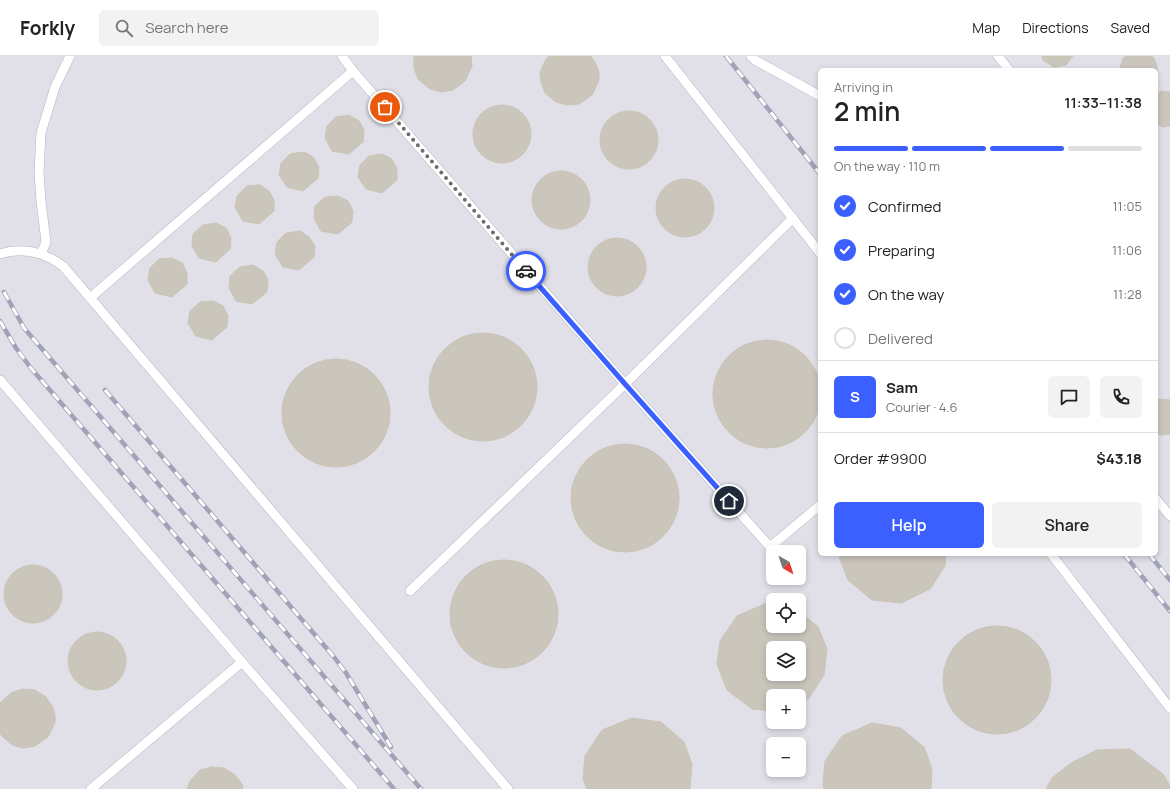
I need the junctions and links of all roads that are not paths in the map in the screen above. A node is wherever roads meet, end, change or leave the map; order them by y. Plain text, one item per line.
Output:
1 (70, 56) edge
2 (342, 56) edge
3 (665, 56) edge
4 (751, 56) edge
5 (998, 56) edge
6 (1007, 68) edge
7 (353, 71) junction
8 (818, 95) edge
9 (793, 218) junction
10 (818, 250) edge
11 (0, 254) edge
12 (41, 254) junction
13 (90, 298) junction
14 (0, 380) edge
15 (625, 384) junction
16 (1158, 501) edge
17 (818, 507) edge
18 (1170, 516) edge
19 (1053, 556) edge
20 (410, 591) dead end
21 (242, 662) junction
22 (1170, 708) edge
23 (91, 789) edge
24 (353, 789) edge
25 (508, 789) edge

1 - 12 lane
2 - 7 lane
3 - 9 lane
4 - 8 lane
5 - 6 lane
7 - 13 lane
7 - 15 lane
9 - 10 lane
9 - 15 lane
11 - 12 lane
12 - 13 lane
13 - 25 lane
14 - 21 lane
15 - 17 lane
15 - 20 lane
16 - 18 lane
19 - 22 lane
21 - 23 lane
21 - 24 lane

